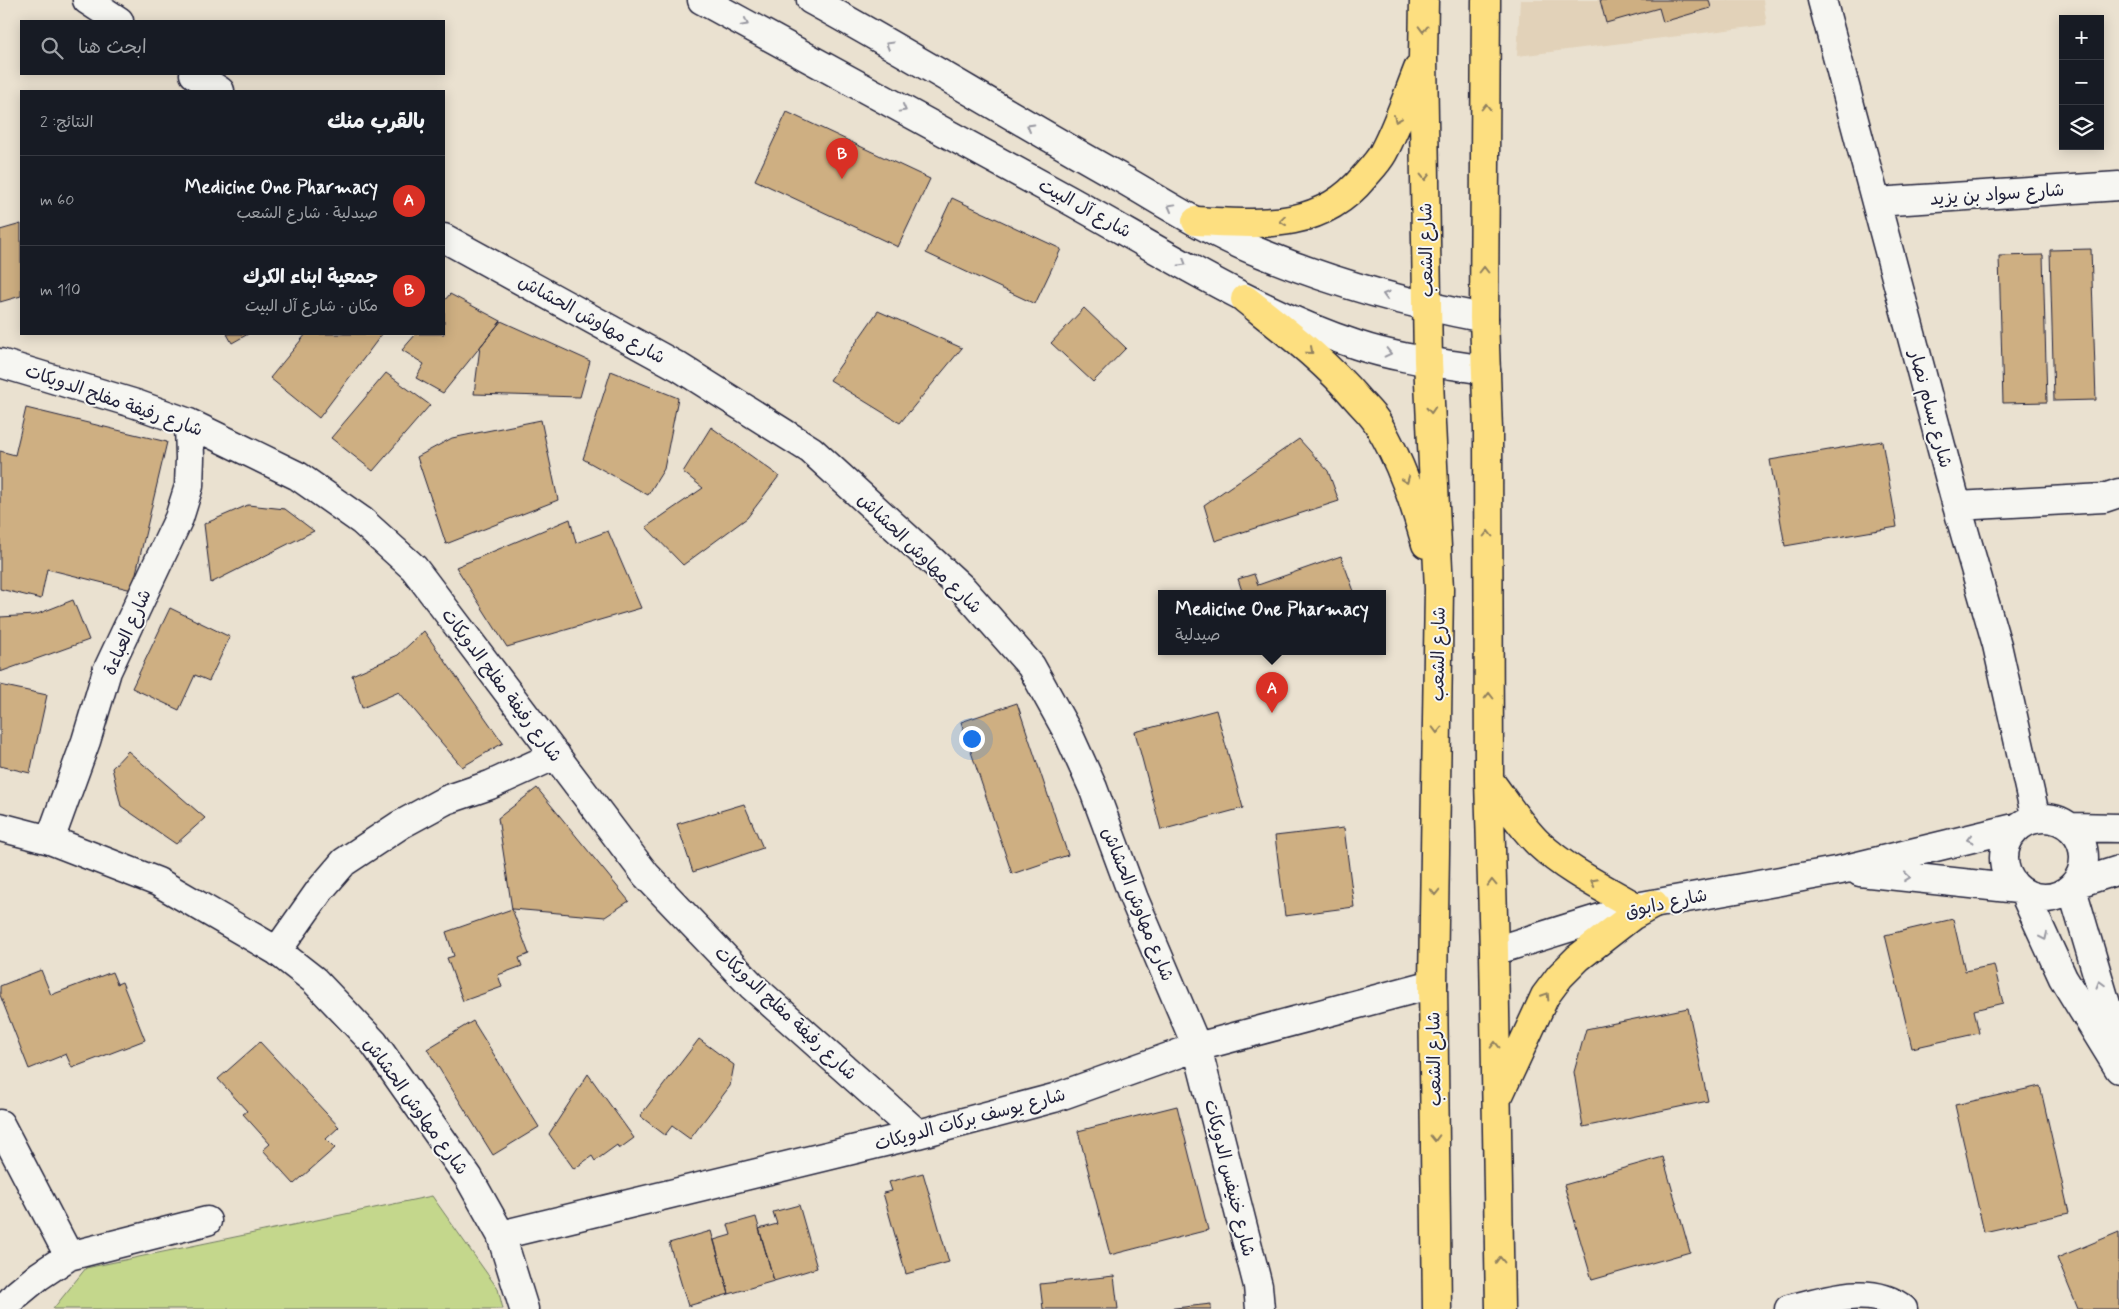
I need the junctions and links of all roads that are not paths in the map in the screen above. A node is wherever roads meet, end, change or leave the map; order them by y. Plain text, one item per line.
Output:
1 (87, 0) edge
2 (702, 0) edge
3 (1424, 0) edge
4 (1486, 0) edge
5 (1822, 0) edge
6 (822, 3) edge
7 (117, 20) edge
8 (1423, 58) junction
9 (196, 75) edge
10 (218, 90) edge
11 (2119, 186) edge
12 (1876, 202) junction
13 (1196, 221) junction
14 (445, 239) edge
15 (1245, 299) junction
16 (1427, 307) junction
17 (1484, 318) junction
18 (1428, 361) junction
19 (0, 363) edge
20 (1486, 370) junction
21 (189, 422) junction
22 (2119, 493) edge
23 (1957, 506) junction
24 (1440, 589) junction
25 (556, 755) junction
26 (1489, 780) junction
27 (2027, 823) junction
28 (0, 827) edge
29 (2071, 827) junction
30 (2119, 828) edge
31 (50, 840) junction
32 (1841, 870) junction
33 (2119, 870) edge
34 (2074, 886) junction
35 (2021, 891) junction
36 (1645, 905) junction
37 (277, 951) junction
38 (1494, 951) junction
39 (1434, 984) junction
40 (1197, 1047) junction
41 (2119, 1048) edge
42 (2119, 1069) edge
43 (1496, 1103) junction
44 (0, 1124) edge
45 (918, 1134) junction
46 (208, 1221) dead end
47 (501, 1235) junction
48 (69, 1256) junction
49 (4, 1309) edge
50 (524, 1309) edge
51 (1260, 1309) edge
52 (1437, 1309) edge
53 (1500, 1309) edge
54 (1789, 1309) edge
55 (1903, 1309) edge

1 - 7 street
2 -> 15 street, شارع آل البيت
3 -> 8 main road, شارع الشعب
17 -> 4 main road
5 - 12 street, شارع بسام نصار
13 -> 6 street
8 -> 13 main road
8 -> 16 main road, شارع الشعب
9 - 10 street
11 - 12 street, شارع سواد بن يزيد
12 - 23 street, شارع بسام نصار
16 -> 13 street
14 - 40 street, شارع مهاوش الحشاش
15 -> 18 street, شارع آل البيت
15 -> 24 main road
16 - 17 street
16 - 18 main road, شارع الشعب
17 - 20 main road
18 - 20 street, شارع آل البيت
18 -> 24 main road, شارع الشعب
19 - 21 street, شارع رفيفة مفلح الدويكات
26 -> 20 main road
21 - 25 street, شارع رفيفة مفلح الدويكات
21 - 31 street, شارع العباءة
22 - 23 street
23 - 27 street, شارع بسام نصار
24 -> 39 main road, شارع الشعب
25 - 37 street
25 - 45 street, شارع رفيفة مفلح الدويكات
36 -> 26 main road
38 -> 26 main road
27 - 29 street
27 -> 32 street, شارع دابوق
27 - 35 street
28 - 31 street, شارع مهاوش الحشاش
29 - 30 street
29 - 34 street
31 - 37 street, شارع مهاوش الحشاش
32 -> 35 street, شارع دابوق
32 - 36 street, شارع دابوق
33 - 34 street
34 - 35 street
41 -> 34 street
35 -> 42 street
36 - 38 street, شارع دابوق
43 -> 36 main road
37 - 47 street, شارع مهاوش الحشاش
43 -> 38 main road
39 - 40 street, شارع يوسف بركات الدويكات
39 -> 52 main road, شارع الشعب
40 - 45 street, شارع يوسف بركات الدويكات
40 - 51 street, شارع خنيفس الدويكات
53 -> 43 main road
44 - 48 street
45 - 47 street, شارع يوسف بركات الدويكات
46 - 48 street
47 - 50 street, شارع مهاوش الحشاش
48 - 49 street
54 - 55 street

